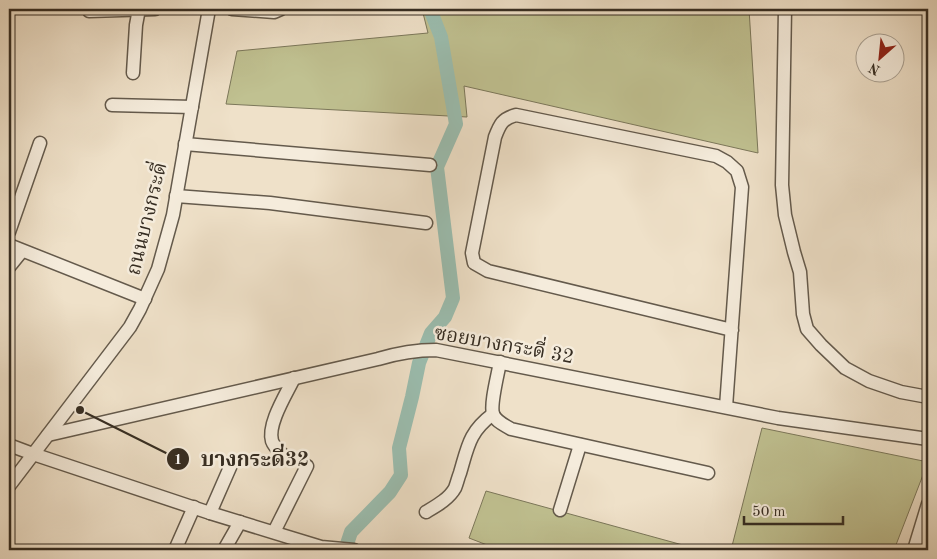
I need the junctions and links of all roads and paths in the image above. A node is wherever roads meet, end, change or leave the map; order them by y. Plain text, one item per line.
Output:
1 (139, 9) edge
2 (155, 9) edge
3 (209, 9) edge
4 (232, 9) edge
5 (281, 9) edge
6 (785, 9) edge
7 (89, 11) dead end
8 (133, 73) dead end
9 (112, 104) dead end
10 (192, 107) junction
11 (40, 143) dead end
12 (185, 144) junction
13 (430, 165) dead end
14 (176, 196) junction
15 (426, 223) dead end
16 (9, 232) edge
17 (9, 246) edge
18 (22, 251) junction
19 (9, 267) edge
20 (145, 298) junction
21 (732, 330) junction
22 (500, 362) junction
23 (294, 378) junction
24 (928, 397) edge
25 (726, 407) junction
26 (494, 414) junction
27 (48, 434) junction
28 (928, 439) edge
29 (9, 445) edge
30 (580, 445) junction
31 (33, 454) junction
32 (284, 456) dead end
33 (230, 465) dead end
34 (307, 466) dead end
35 (708, 473) dead end
36 (9, 486) edge
37 (928, 504) edge
38 (194, 507) junction
39 (560, 510) dead end
40 (210, 512) junction
41 (426, 512) dead end
42 (240, 522) junction
43 (274, 532) junction
44 (322, 549) edge
45 (175, 550) edge
46 (224, 550) edge
47 (353, 550) edge
48 (914, 550) edge

1 - 2 street
1 - 7 street
1 - 8 street
3 - 10 street, ถนนบางกระดี่
4 - 5 street
6 - 24 street
9 - 10 street
10 - 12 street, ถนนบางกระดี่
11 - 16 street
12 - 13 street
12 - 14 street, ถนนบางกระดี่
14 - 15 street
14 - 20 street, ถนนบางกระดี่
17 - 18 street
18 - 19 street
18 - 20 street
20 - 27 street, ถนนบางกระดี่
21 - 21 street
21 - 25 street
22 - 23 street, ซอยบางกระดี่ 32
22 - 25 street, ซอยบางกระดี่ 32
22 - 26 street
23 - 27 street, ซอยบางกระดี่ 32
23 - 32 street
25 - 28 street, ซอยบางกระดี่ 32
26 - 30 street
26 - 41 street
27 - 31 street, ถนนบางกระดี่
29 - 31 street
30 - 35 street
30 - 39 street
31 - 36 street, ถนนบางกระดี่
31 - 38 street
33 - 40 street
34 - 43 street
37 - 48 street
38 - 40 street
38 - 45 street
40 - 42 street
42 - 43 street
42 - 46 street
43 - 44 street
44 - 47 street

